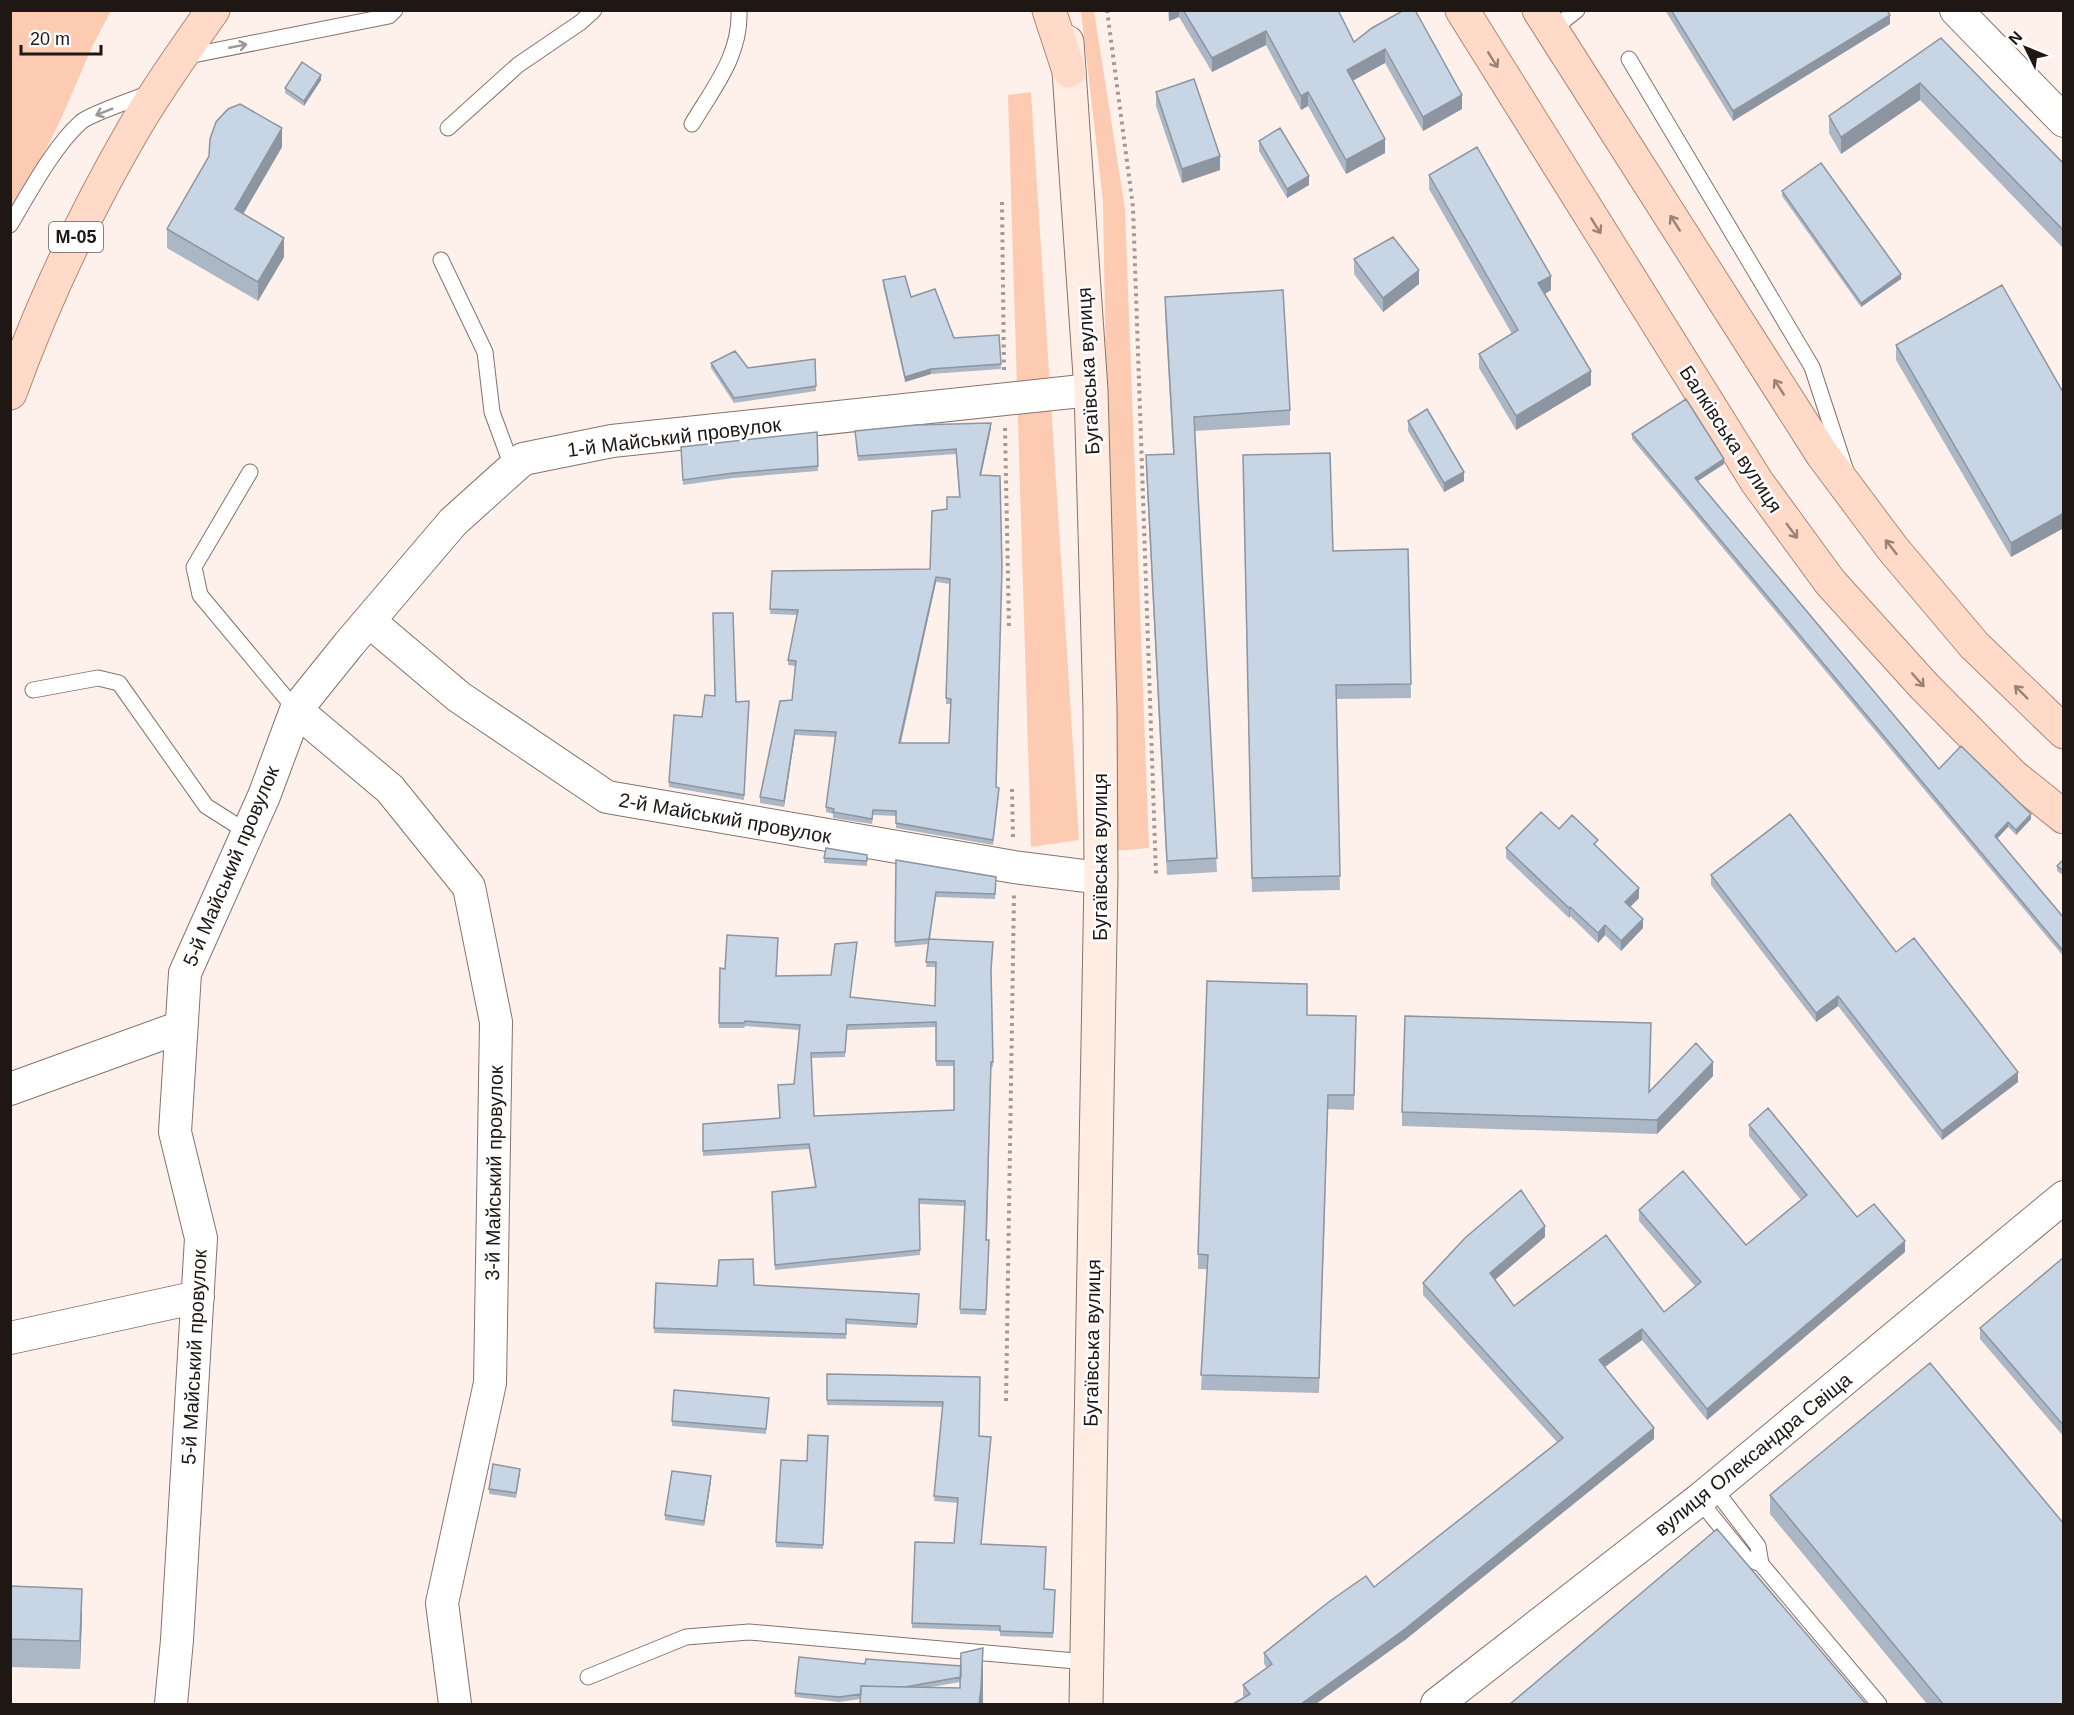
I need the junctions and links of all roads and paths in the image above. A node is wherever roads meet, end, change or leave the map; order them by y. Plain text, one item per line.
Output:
1 (213, 10) edge
2 (395, 10) edge
3 (594, 10) edge
4 (739, 10) edge
5 (1049, 10) edge
6 (1065, 10) edge
7 (1107, 10) edge
8 (1462, 10) edge
9 (1577, 10) edge
10 (1956, 10) edge
11 (1546, 20) edge
12 (180, 57) junction
13 (1629, 59) dead end
14 (1069, 71) junction
15 (158, 90) junction
16 (2062, 118) edge
17 (692, 124) dead end
18 (448, 128) dead end
19 (10, 225) edge
20 (441, 260) dead end
21 (1091, 390) junction
22 (10, 393) edge
23 (513, 468) junction
24 (250, 472) dead end
25 (1856, 499) junction
26 (369, 621) junction
27 (33, 690) dead end
28 (296, 710) junction
29 (2064, 732) edge
30 (1012, 789) dead end
31 (2064, 817) edge
32 (247, 832) junction
33 (1014, 867) junction
34 (1156, 874) dead end
35 (1101, 878) junction
36 (182, 1027) junction
37 (10, 1089) edge
38 (2064, 1197) edge
39 (198, 1297) junction
40 (10, 1338) edge
41 (1006, 1401) dead end
42 (1706, 1494) junction
43 (1087, 1662) junction
44 (588, 1677) dead end
45 (171, 1704) edge
46 (455, 1704) edge
47 (1086, 1704) edge
48 (1437, 1704) edge
49 (1879, 1704) edge

1 - 12 main road, М-05
12 -> 2 lane
3 - 18 lane
4 - 17 lane
5 - 14 main road
6 - 14 main road, Бугаївська вулиця
7 - 34 path
8 -> 31 main road, Балківська вулиця
9 - 11 lane
10 - 16 street
25 -> 11 main road
12 - 15 main road, М-05
13 - 25 lane
14 - 21 main road, Бугаївська вулиця
15 -> 19 lane
15 - 22 main road, М-05
20 - 23 lane
21 - 23 street, 1-й Майський провулок
21 - 35 main road, Бугаївська вулиця
23 - 26 street, 1-й Майський провулок
24 - 28 lane
29 -> 25 main road
26 - 28 street, 1-й Майський провулок
26 - 33 street, 2-й Майський провулок
27 - 32 lane
28 - 32 street, 5-й Майський провулок
28 - 46 street, 3-й Майський провулок
30 - 33 path
32 - 36 street, 5-й Майський провулок
33 - 35 street, 2-й Майський провулок
33 - 41 path
35 - 43 main road, Бугаївська вулиця
36 - 37 street
36 - 39 street, 5-й Майський провулок
38 - 42 street, вулиця Олександра Свіща
39 - 40 street
39 - 45 street, 5-й Майський провулок
42 - 48 street, вулиця Олександра Свіща
42 - 49 lane
43 - 44 lane
43 - 47 main road, Бугаївська вулиця

